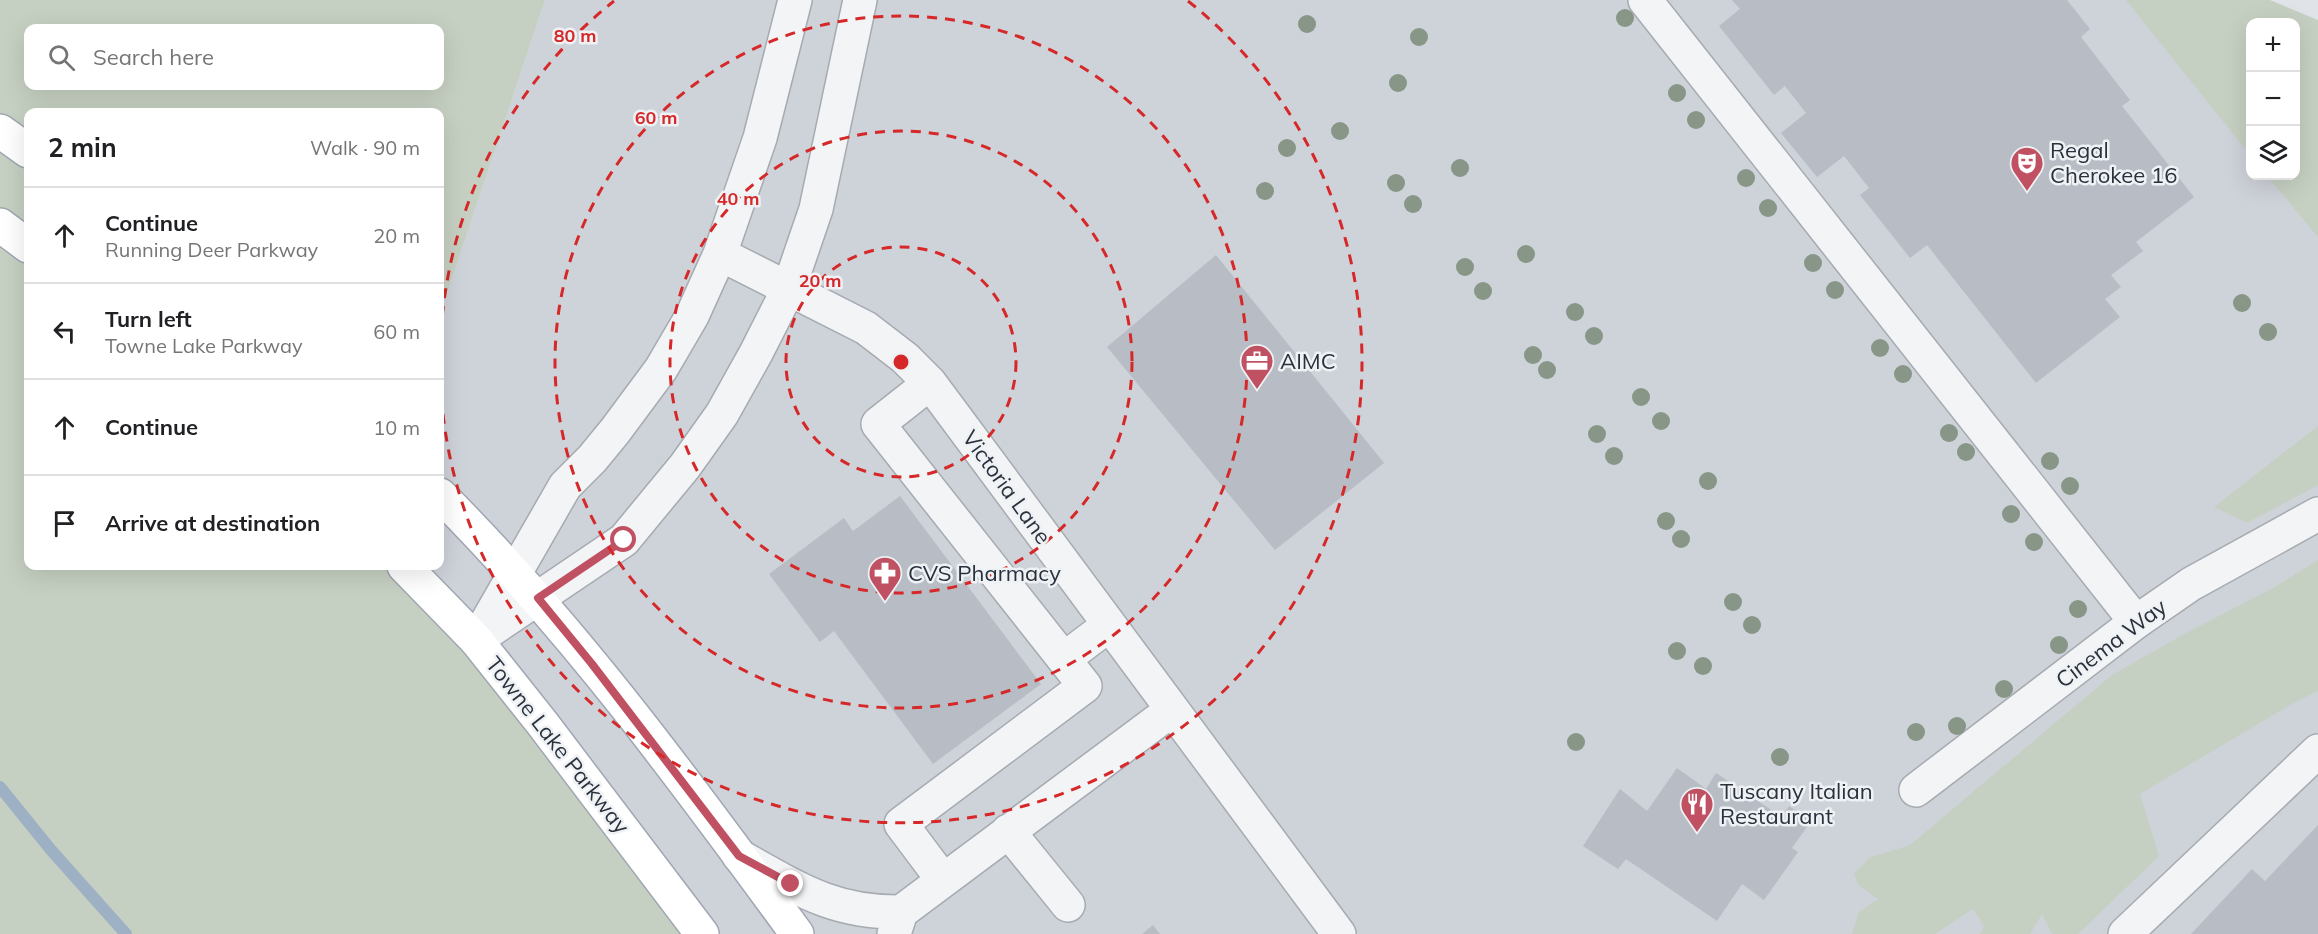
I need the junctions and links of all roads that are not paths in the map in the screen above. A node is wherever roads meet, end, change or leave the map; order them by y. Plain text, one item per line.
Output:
1 (795, 0) edge
2 (860, 0) edge
3 (1646, 0) edge
4 (0, 131) edge
5 (24, 148) edge
6 (0, 225) edge
7 (24, 243) edge
8 (720, 254) junction
9 (789, 288) junction
10 (930, 383) junction
11 (444, 499) edge
12 (2318, 514) edge
13 (408, 570) edge
14 (515, 573) junction
15 (538, 598) junction
16 (2136, 622) junction
17 (1109, 625) junction
18 (476, 640) junction
19 (1064, 659) junction
20 (1172, 710) junction
21 (2318, 751) edge
22 (1916, 790) dead end
23 (1008, 831) junction
24 (739, 856) junction
25 (943, 880) junction
26 (1068, 905) dead end
27 (897, 923) edge
28 (702, 934) edge
29 (797, 934) edge
30 (1339, 934) edge
31 (2125, 934) edge

1 - 8 street
2 - 9 street
3 - 16 street
4 - 5 main road
6 - 7 main road
8 - 9 street, Victoria Lane
8 - 14 street
9 - 10 street, Victoria Lane
9 - 15 street
10 - 17 street, Victoria Lane
10 - 19 street
11 - 14 main road
12 - 16 street, Cinema Way
13 - 18 main road, Towne Lake Parkway
14 - 15 main road
14 - 18 street
15 - 18 street
15 - 24 main road
16 - 22 street, Cinema Way
17 - 19 street
17 - 20 street, Victoria Lane
18 - 28 main road, Towne Lake Parkway
19 - 25 street
20 - 23 street
20 - 30 street, Victoria Lane
21 - 31 street
23 - 25 street
23 - 26 street
24 - 27 street
24 - 29 main road
25 - 27 street

